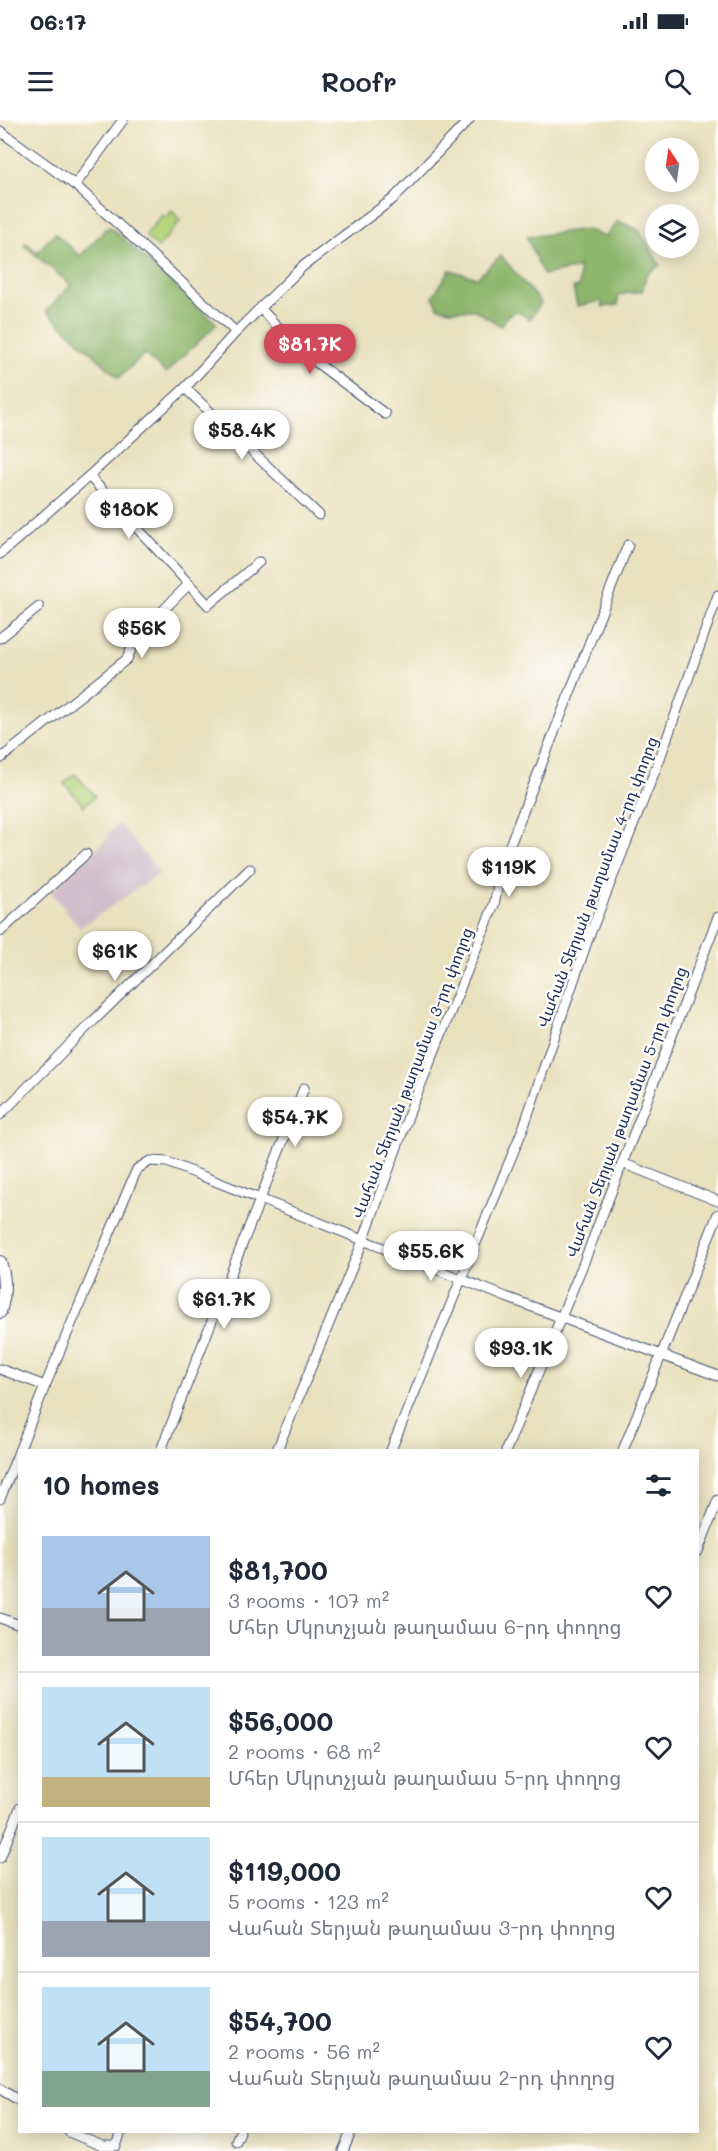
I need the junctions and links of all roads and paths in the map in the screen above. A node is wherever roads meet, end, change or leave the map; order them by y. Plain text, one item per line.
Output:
1 (123, 120) edge
2 (469, 120) edge
3 (0, 131) edge
4 (75, 185) junction
5 (261, 309) junction
6 (236, 332) junction
7 (185, 388) junction
8 (385, 414) dead end
9 (89, 476) junction
10 (319, 515) dead end
11 (628, 545) dead end
12 (0, 554) edge
13 (259, 562) dead end
14 (189, 584) junction
15 (718, 595) edge
16 (39, 607) dead end
17 (0, 638) edge
18 (0, 759) edge
19 (86, 854) dead end
20 (250, 869) dead end
21 (718, 917) edge
22 (0, 932) edge
23 (304, 1088) dead end
24 (0, 1115) edge
25 (622, 1163) junction
26 (261, 1199) junction
27 (718, 1201) edge
28 (718, 1214) edge
29 (363, 1241) junction
30 (0, 1262) edge
31 (460, 1279) junction
32 (0, 1312) edge
33 (560, 1317) junction
34 (662, 1356) junction
35 (0, 1369) edge
36 (718, 1376) edge
37 (45, 1386) junction
38 (20, 1449) edge
39 (161, 1449) edge
40 (277, 1449) edge
41 (391, 1449) edge
42 (507, 1449) edge
43 (623, 1449) edge
44 (18, 1454) edge
45 (0, 1499) edge
46 (718, 1500) edge
47 (699, 1548) edge
48 (0, 1618) edge
49 (18, 1624) edge
50 (18, 1813) edge
51 (0, 1858) edge
52 (0, 2089) edge
53 (18, 2100) edge
54 (71, 2133) edge
55 (121, 2133) edge
56 (351, 2133) edge
57 (344, 2151) edge

1 - 4 street
2 - 5 street
3 - 4 street
4 - 6 street
5 - 6 street
5 - 8 street
6 - 7 street
7 - 9 street
7 - 10 street
9 - 12 street
9 - 14 street
11 - 29 street, Վահան Տերյան թաղամաս 3-րդ փողոց
13 - 14 street
14 - 18 street
15 - 31 street, Վահան Տերյան թաղամաս 4-րդ փողոց
16 - 17 street
19 - 22 street
20 - 24 street
21 - 25 street, Վահան Տերյան թաղամաս 5-րդ փողոց
23 - 26 street
25 - 27 street
25 - 33 street, Վահան Տերյան թաղամաս 5-րդ փողոց
26 - 29 street
26 - 37 street
26 - 39 street
28 - 34 street
29 - 31 street
29 - 40 street, Վահան Տերյան թաղամաս 3-րդ փողոց
30 - 32 main road
31 - 33 street
31 - 41 street, Վահան Տերյան թաղամաս 4-րդ փողոց
33 - 34 street
33 - 42 street, Վահան Տերյան թաղամաս 5-րդ փողոց
34 - 36 street
34 - 43 street
35 - 37 street
37 - 38 street
44 - 45 street
46 - 47 street
48 - 49 street
50 - 51 street
52 - 53 street
54 - 55 street
56 - 57 street

